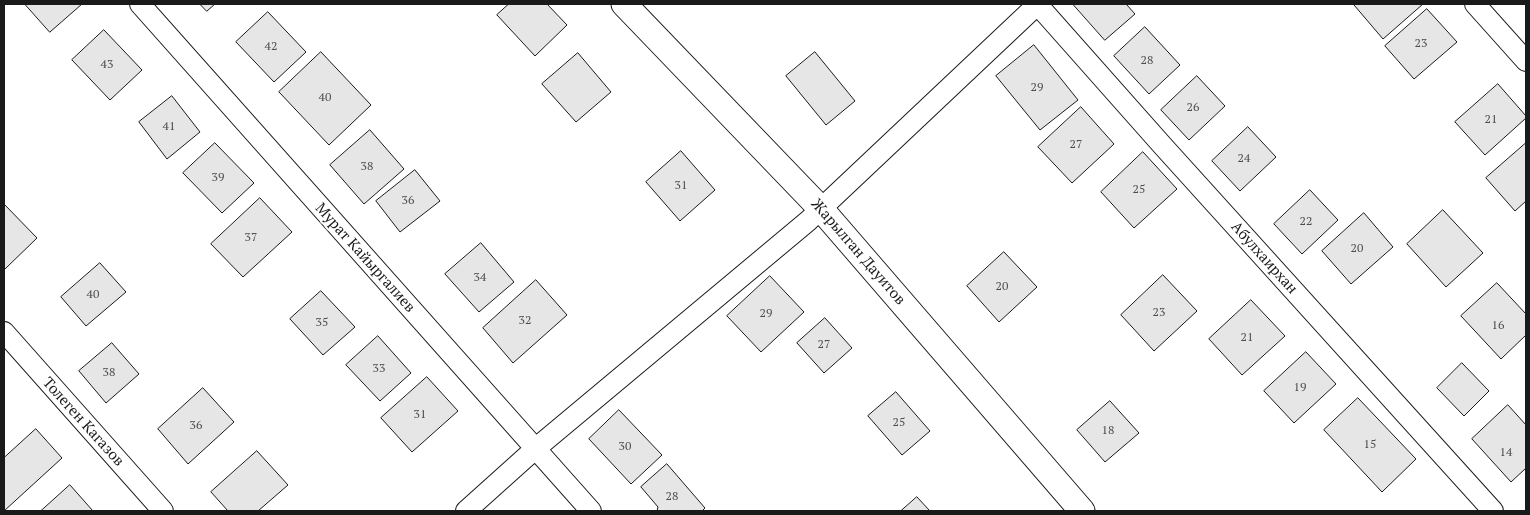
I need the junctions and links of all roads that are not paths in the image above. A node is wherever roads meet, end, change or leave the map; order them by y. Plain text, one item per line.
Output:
1 (140, 4) edge
2 (624, 4) edge
3 (1037, 4) edge
4 (1475, 4) edge
5 (1526, 61) edge
6 (821, 208) junction
7 (4, 332) edge
8 (535, 449) junction
9 (163, 511) edge
10 (466, 511) edge
11 (590, 511) edge
12 (1082, 511) edge
13 (1494, 511) edge

1 - 8 street, Мурат Кайыргалиев
2 - 6 street, Жарылган Дауитов
3 - 6 street
3 - 13 street, Абулхаирхан
4 - 5 street
6 - 8 street
6 - 12 street, Жарылган Дауитов
7 - 9 street, Толеген Кагазов
8 - 10 street
8 - 11 street, Мурат Кайыргалиев

